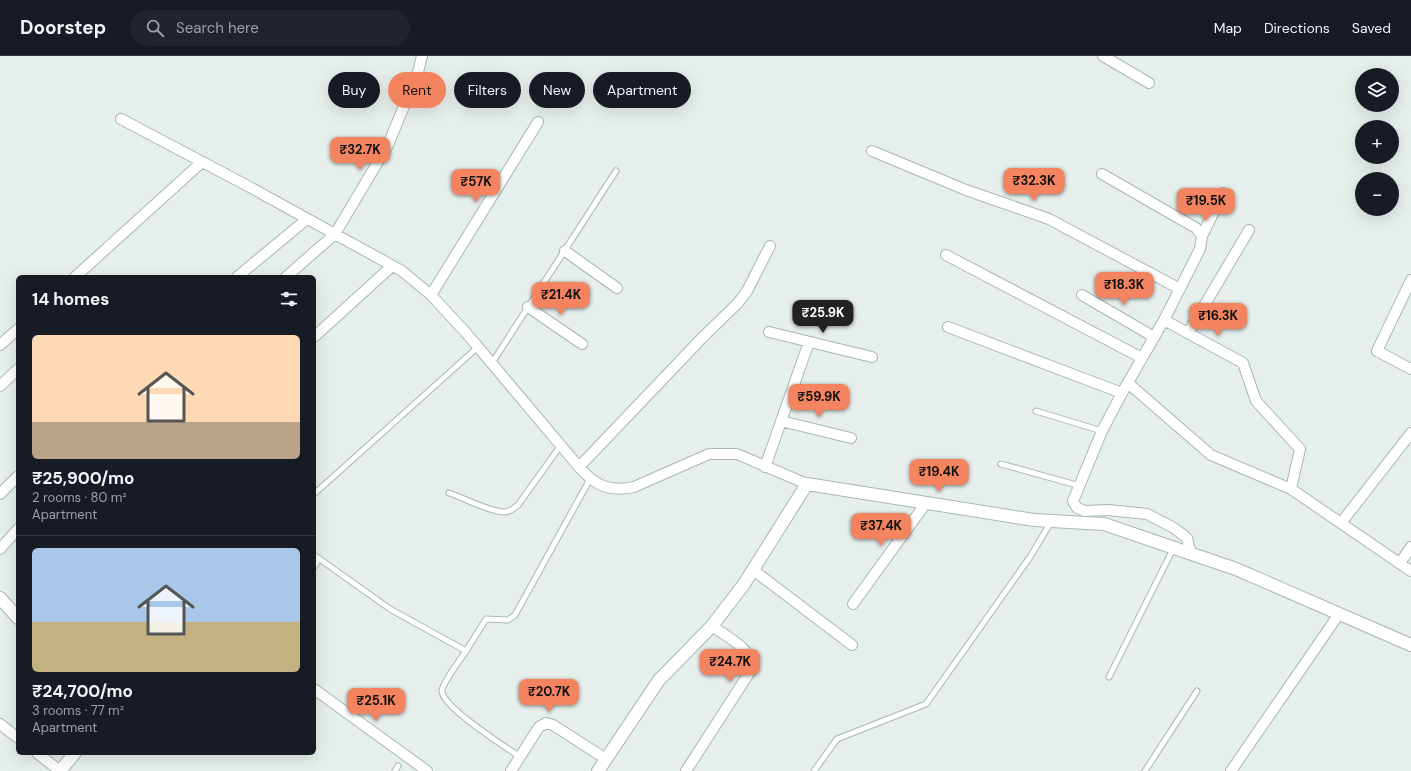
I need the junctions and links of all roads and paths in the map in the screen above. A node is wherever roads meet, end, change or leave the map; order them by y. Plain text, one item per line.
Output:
1 (422, 56) edge
2 (1103, 56) edge
3 (1149, 82) dead end
4 (121, 119) dead end
5 (538, 122) dead end
6 (872, 151) dead end
7 (202, 162) junction
8 (616, 171) dead end
9 (1102, 174) dead end
10 (1223, 193) dead end
11 (307, 219) junction
12 (1249, 230) dead end
13 (335, 234) junction
14 (1202, 236) junction
15 (770, 246) dead end
16 (565, 251) junction
17 (946, 255) dead end
18 (392, 266) junction
19 (77, 275) edge
20 (239, 275) edge
21 (288, 275) edge
22 (1411, 280) edge
23 (617, 288) dead end
24 (1180, 289) junction
25 (432, 295) junction
26 (1082, 295) dead end
27 (528, 307) junction
28 (1164, 320) junction
29 (948, 327) dead end
30 (16, 331) edge
31 (769, 332) dead end
32 (1188, 333) junction
33 (316, 335) edge
34 (1154, 337) junction
35 (809, 342) junction
36 (582, 344) dead end
37 (0, 345) edge
38 (478, 347) junction
39 (872, 357) dead end
40 (1142, 358) junction
41 (492, 363) junction
42 (1411, 369) edge
43 (16, 371) edge
44 (1128, 383) junction
45 (0, 386) edge
46 (1122, 393) junction
47 (1036, 411) dead end
48 (781, 420) junction
49 (1102, 431) junction
50 (1411, 433) edge
51 (852, 438) dead end
52 (560, 445) junction
53 (1001, 464) dead end
54 (579, 467) junction
55 (764, 467) junction
56 (16, 478) edge
57 (590, 479) junction
58 (807, 484) junction
59 (1080, 486) junction
60 (1291, 489) junction
61 (316, 492) edge
62 (448, 493) dead end
63 (0, 494) edge
64 (926, 503) junction
65 (1051, 521) junction
66 (1342, 523) junction
67 (16, 531) edge
68 (1411, 546) edge
69 (1173, 548) junction
70 (0, 549) edge
71 (1191, 554) junction
72 (316, 557) edge
73 (319, 559) junction
74 (1400, 563) junction
75 (316, 564) edge
76 (753, 570) junction
77 (1411, 571) edge
78 (0, 598) edge
79 (853, 604) dead end
80 (1340, 614) junction
81 (16, 616) edge
82 (712, 626) junction
83 (852, 644) dead end
84 (1411, 645) edge
85 (466, 651) junction
86 (1109, 677) dead end
87 (316, 690) edge
88 (1197, 692) dead end
89 (0, 724) edge
90 (16, 736) edge
91 (40, 755) edge
92 (74, 755) edge
93 (520, 757) junction
94 (606, 759) junction
95 (60, 771) edge
96 (427, 771) edge
97 (511, 771) edge
98 (598, 771) edge
99 (686, 771) edge
100 (814, 771) edge
101 (1145, 771) edge
102 (1231, 771) edge

1 - 13 street
2 - 3 street
4 - 7 street
5 - 25 street
6 - 24 street
7 - 11 street
7 - 19 street
8 - 16 lane
9 - 14 street
10 - 14 street
11 - 13 street
11 - 20 street
12 - 32 street
13 - 18 street
13 - 21 street
14 - 24 street
15 - 54 street
16 - 23 street
16 - 27 lane
17 - 40 street
18 - 25 street
18 - 33 street
22 - 42 street
24 - 28 street
25 - 38 street
26 - 34 street
27 - 36 street
27 - 41 lane
28 - 32 street
28 - 34 street
29 - 46 street
30 - 37 street
31 - 35 street
32 - 60 street
34 - 40 street
35 - 39 street
35 - 48 street
38 - 41 street
38 - 61 lane
40 - 44 street
41 - 52 street
43 - 45 street
44 - 46 street
44 - 60 street
46 - 49 street
47 - 49 lane
48 - 51 street
48 - 55 street
49 - 59 street
50 - 66 street
52 - 54 street
52 - 62 lane
53 - 59 lane
54 - 57 street
55 - 57 street
55 - 58 street
56 - 63 street
57 - 85 lane
58 - 64 street
58 - 76 street
59 - 71 street
60 - 66 street
64 - 65 street
64 - 79 street
65 - 69 street
65 - 100 lane
66 - 74 street
67 - 70 street
68 - 74 street
69 - 71 street
69 - 86 lane
71 - 80 street
72 - 73 lane
73 - 75 lane
73 - 85 lane
74 - 77 street
76 - 82 street
76 - 83 street
78 - 81 street
80 - 84 street
80 - 102 street
82 - 94 street
82 - 99 street
85 - 93 lane
87 - 96 street
88 - 101 lane
89 - 90 street
91 - 95 street
92 - 95 street
93 - 94 street
93 - 97 street
94 - 98 street

